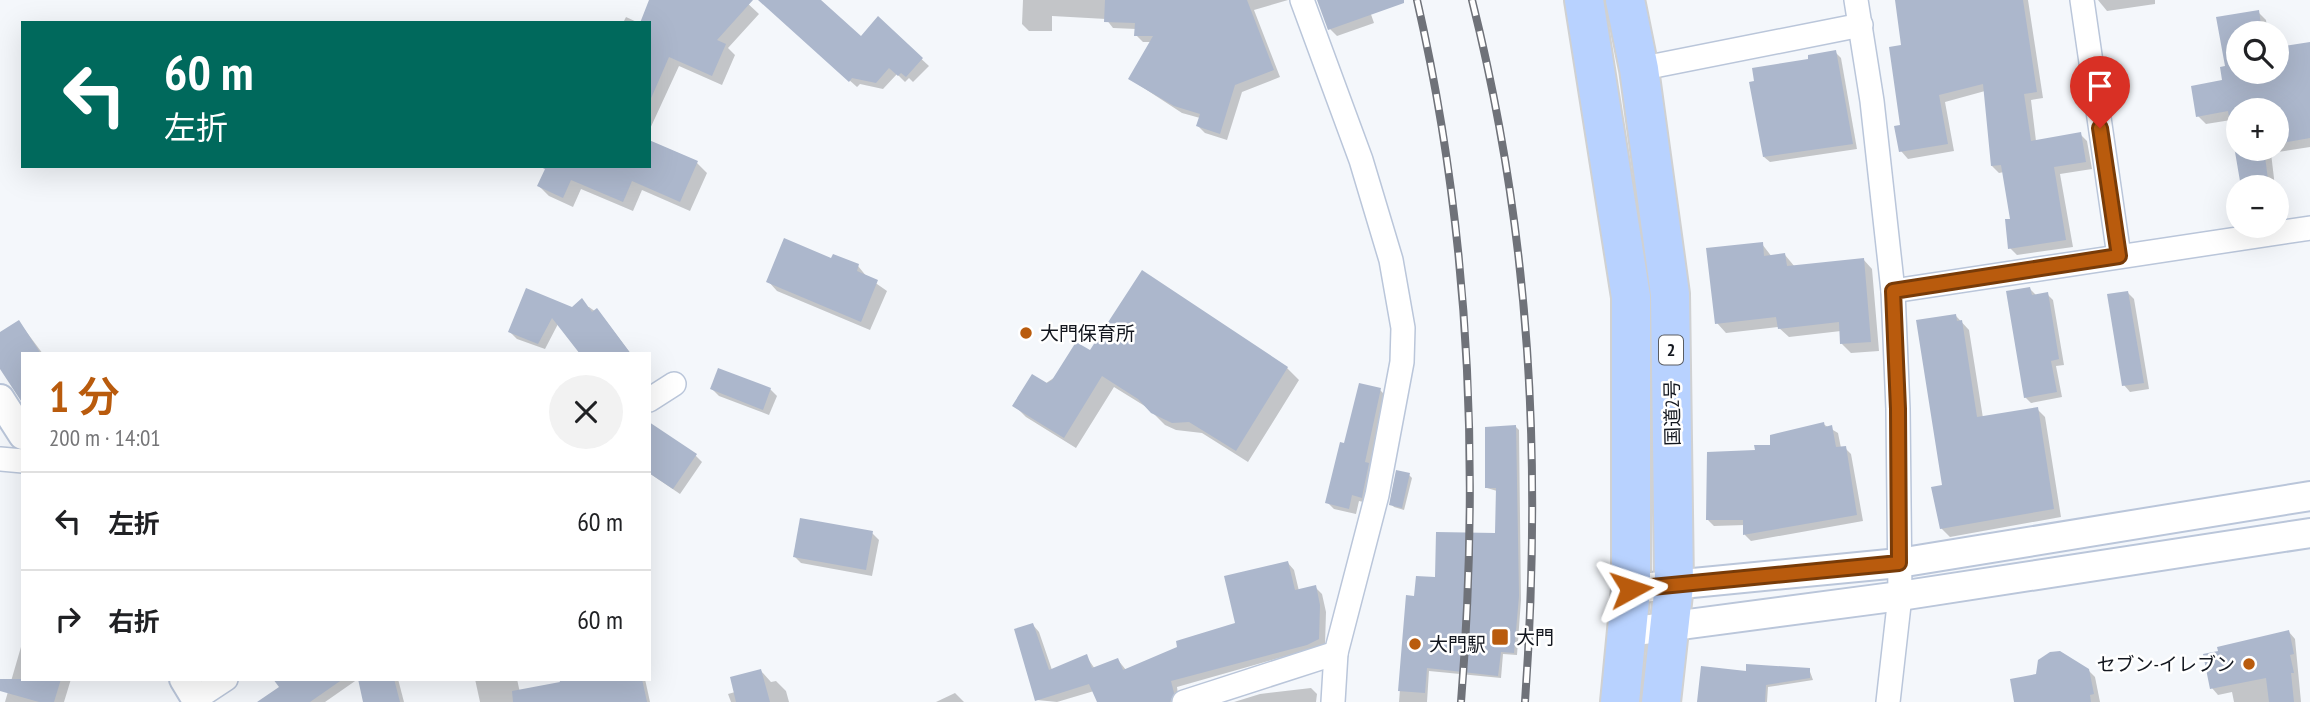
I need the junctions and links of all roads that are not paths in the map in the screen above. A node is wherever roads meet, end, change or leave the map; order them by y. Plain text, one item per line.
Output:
1 (1301, 0) edge
2 (1584, 0) edge
3 (1625, 0) edge
4 (1856, 0) edge
5 (2082, 0) edge
6 (1861, 25) junction
7 (1639, 69) junction
8 (2310, 228) edge
9 (2119, 256) junction
10 (1893, 291) junction
11 (674, 384) dead end
12 (0, 399) edge
13 (651, 399) edge
14 (21, 432) edge
15 (0, 459) edge
16 (21, 461) edge
17 (2310, 496) edge
18 (2310, 533) edge
19 (1899, 563) junction
20 (1674, 585) junction
21 (1631, 589) junction
22 (1900, 596) junction
23 (1671, 625) junction
24 (1628, 632) junction
25 (1336, 653) junction
26 (221, 681) edge
27 (193, 693) edge
28 (1184, 702) edge
29 (1334, 702) edge
30 (1620, 702) edge
31 (1661, 702) edge
32 (1888, 702) edge

1 - 25 street
2 - 21 highway, 2
3 - 7 highway, 国道2号 / 2
4 - 6 street
5 - 9 street
6 - 7 street
6 - 10 street
7 - 20 highway, 国道2号 / 2
8 - 9 street
9 - 10 street
10 - 19 street
11 - 13 street
12 - 14 street
15 - 16 street
17 - 19 street
18 - 22 street
19 - 20 street
19 - 22 street
20 - 21 street
20 - 23 highway, 国道2号 / 2
21 - 24 highway, 2
22 - 23 street
22 - 32 street
23 - 24 street
23 - 31 highway, 国道2号 / 2
24 - 30 highway, 2
25 - 28 street
25 - 29 street
26 - 27 street

